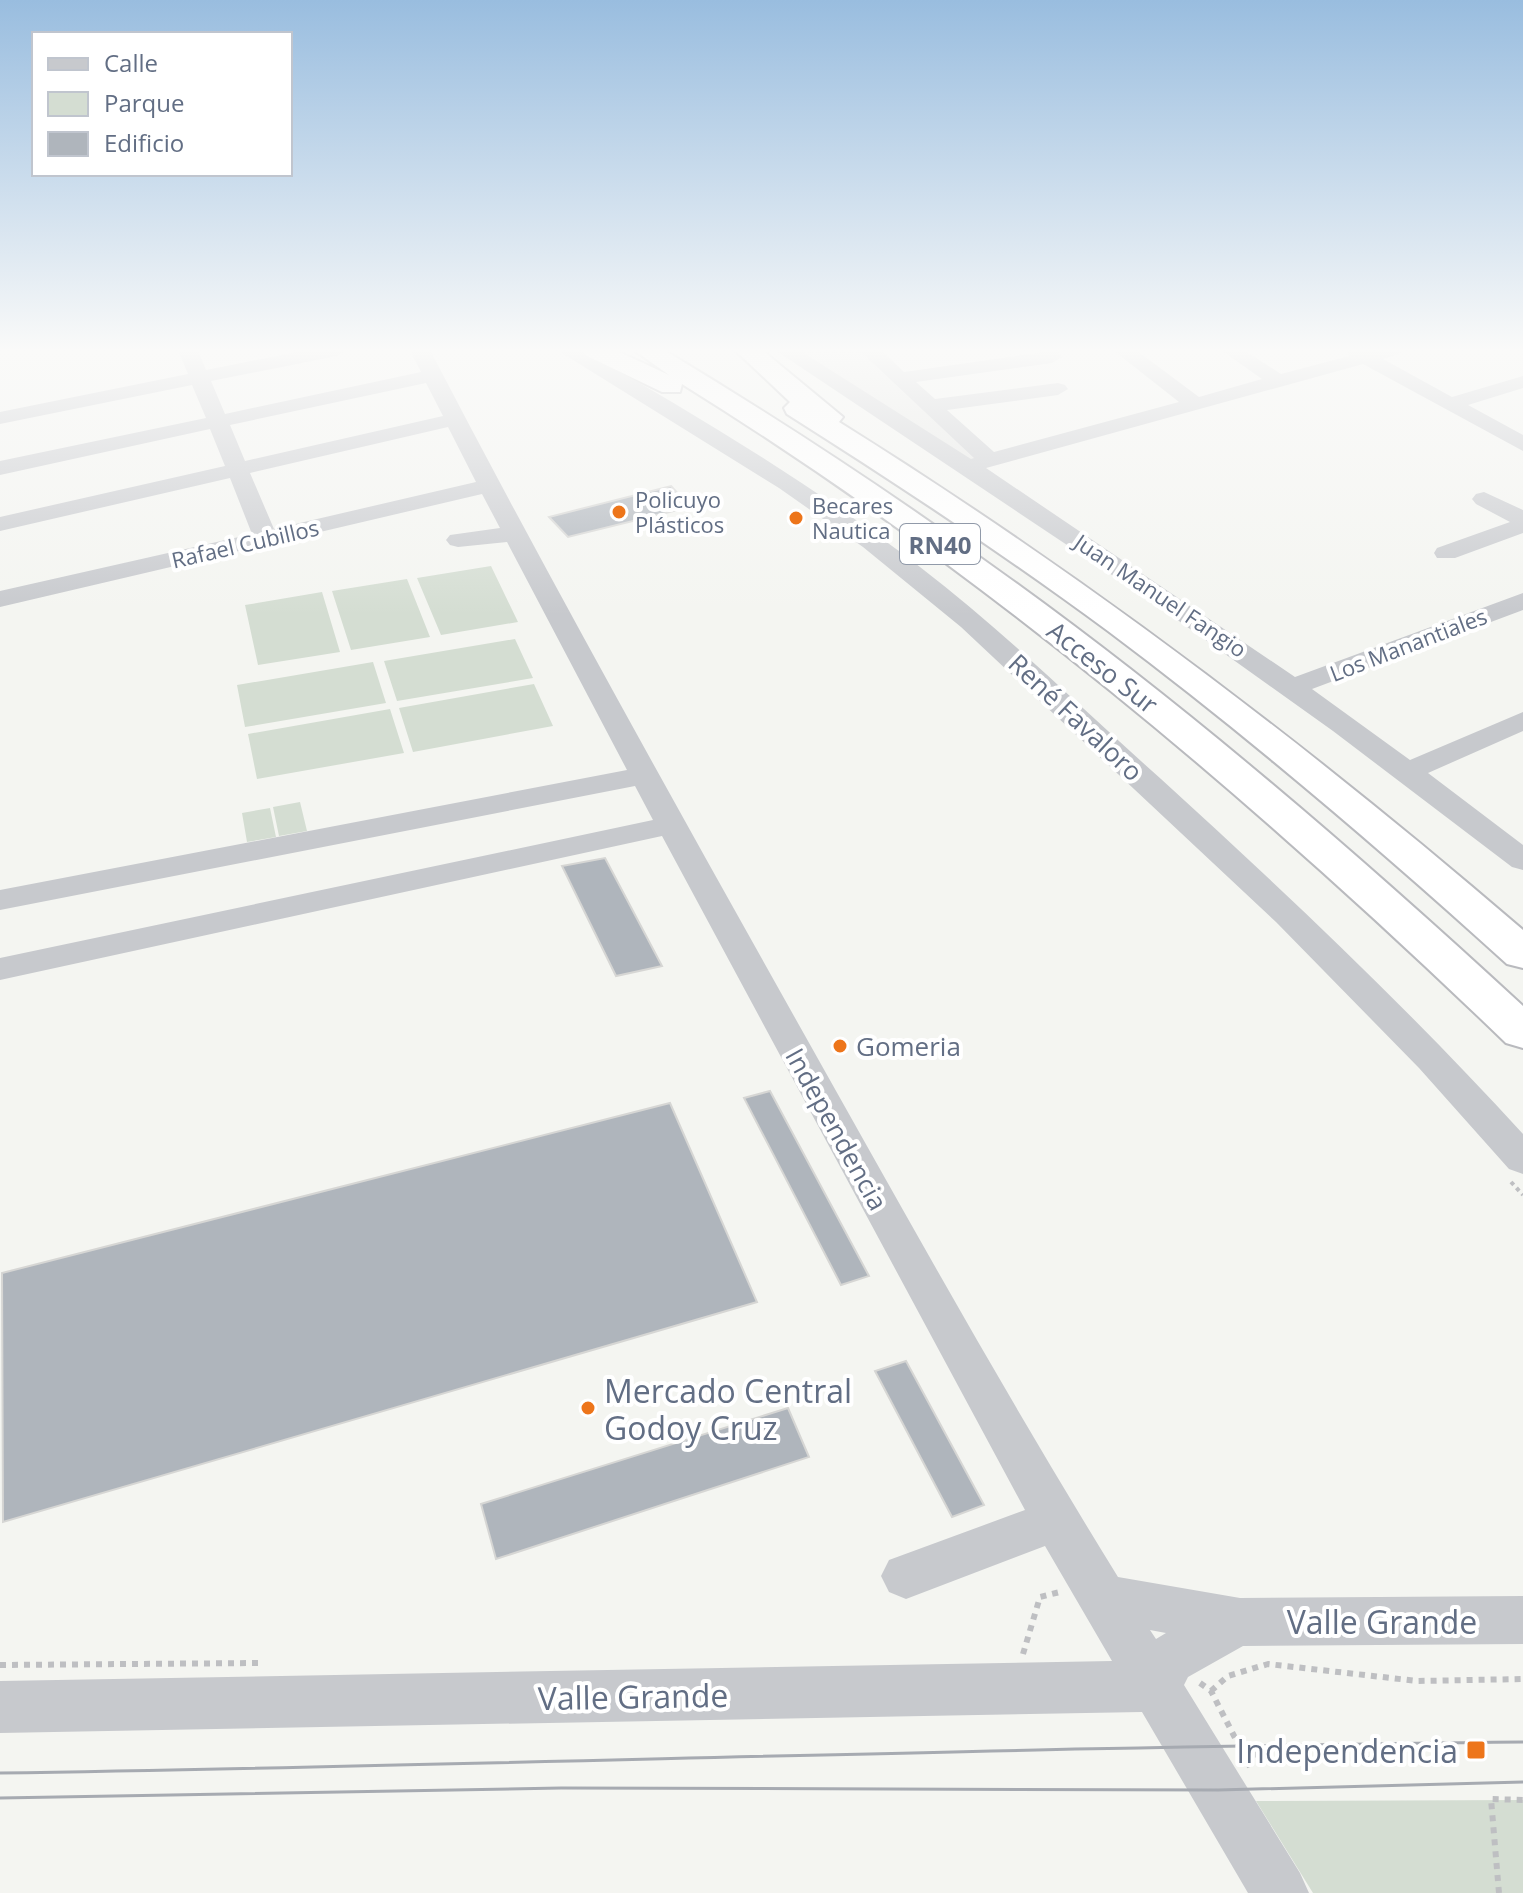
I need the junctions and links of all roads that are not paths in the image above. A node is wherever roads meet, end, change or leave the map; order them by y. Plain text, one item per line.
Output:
1 (137, 438) edge
2 (224, 438) edge
3 (371, 438) edge
4 (466, 438) edge
5 (718, 438) edge
6 (769, 438) edge
7 (788, 438) edge
8 (862, 438) edge
9 (937, 438) edge
10 (959, 438) edge
11 (1067, 438) edge
12 (979, 463) junction
13 (0, 468) edge
14 (237, 469) junction
15 (489, 486) junction
16 (1484, 499) dead end
17 (1523, 519) edge
18 (0, 524) edge
19 (1523, 525) edge
20 (515, 534) junction
21 (266, 538) junction
22 (458, 540) dead end
23 (1446, 553) dead end
24 (0, 599) edge
25 (1523, 601) edge
26 (1293, 687) junction
27 (1523, 721) edge
28 (1217, 760) junction
29 (1409, 771) junction
30 (644, 775) junction
31 (671, 825) junction
32 (1523, 860) edge
33 (0, 900) edge
34 (1523, 954) edge
35 (0, 969) edge
36 (1523, 1032) edge
37 (1523, 1159) edge
38 (1056, 1520) junction
39 (906, 1576) dead end
40 (1100, 1591) junction
41 (1523, 1620) edge
42 (1254, 1636) junction
43 (1158, 1686) junction
44 (0, 1707) edge
45 (1280, 1893) edge

1 - 13 street
2 - 14 street
3 - 14 street
4 - 15 street, Independencia
5 - 37 street, René Favaloro
6 - 28 highway
7 - 28 highway, Acceso Sur / RN40
8 - 34 highway, Acceso Sur
9 - 12 street, Juan Manuel Fangio
10 - 12 street
11 - 12 street
12 - 26 street, Juan Manuel Fangio
14 - 18 street
14 - 21 street
15 - 20 street, Independencia
15 - 21 street, Rafael Cubillos
16 - 17 street
19 - 23 street
20 - 22 street
20 - 30 street, Independencia
21 - 24 street, Rafael Cubillos
25 - 26 street, Los Manantiales
26 - 29 street, Juan Manuel Fangio
27 - 29 street
28 - 36 highway, Acceso Sur / RN40
29 - 32 street, Juan Manuel Fangio
30 - 31 street, Independencia
30 - 33 street
31 - 35 street
31 - 38 street, Independencia
38 - 39 street
38 - 40 street, Independencia
40 - 42 street, Valle Grande
40 - 43 street, Independencia
41 - 42 street, Valle Grande
42 - 43 street, Valle Grande
43 - 44 street, Valle Grande
43 - 45 street, Independencia

